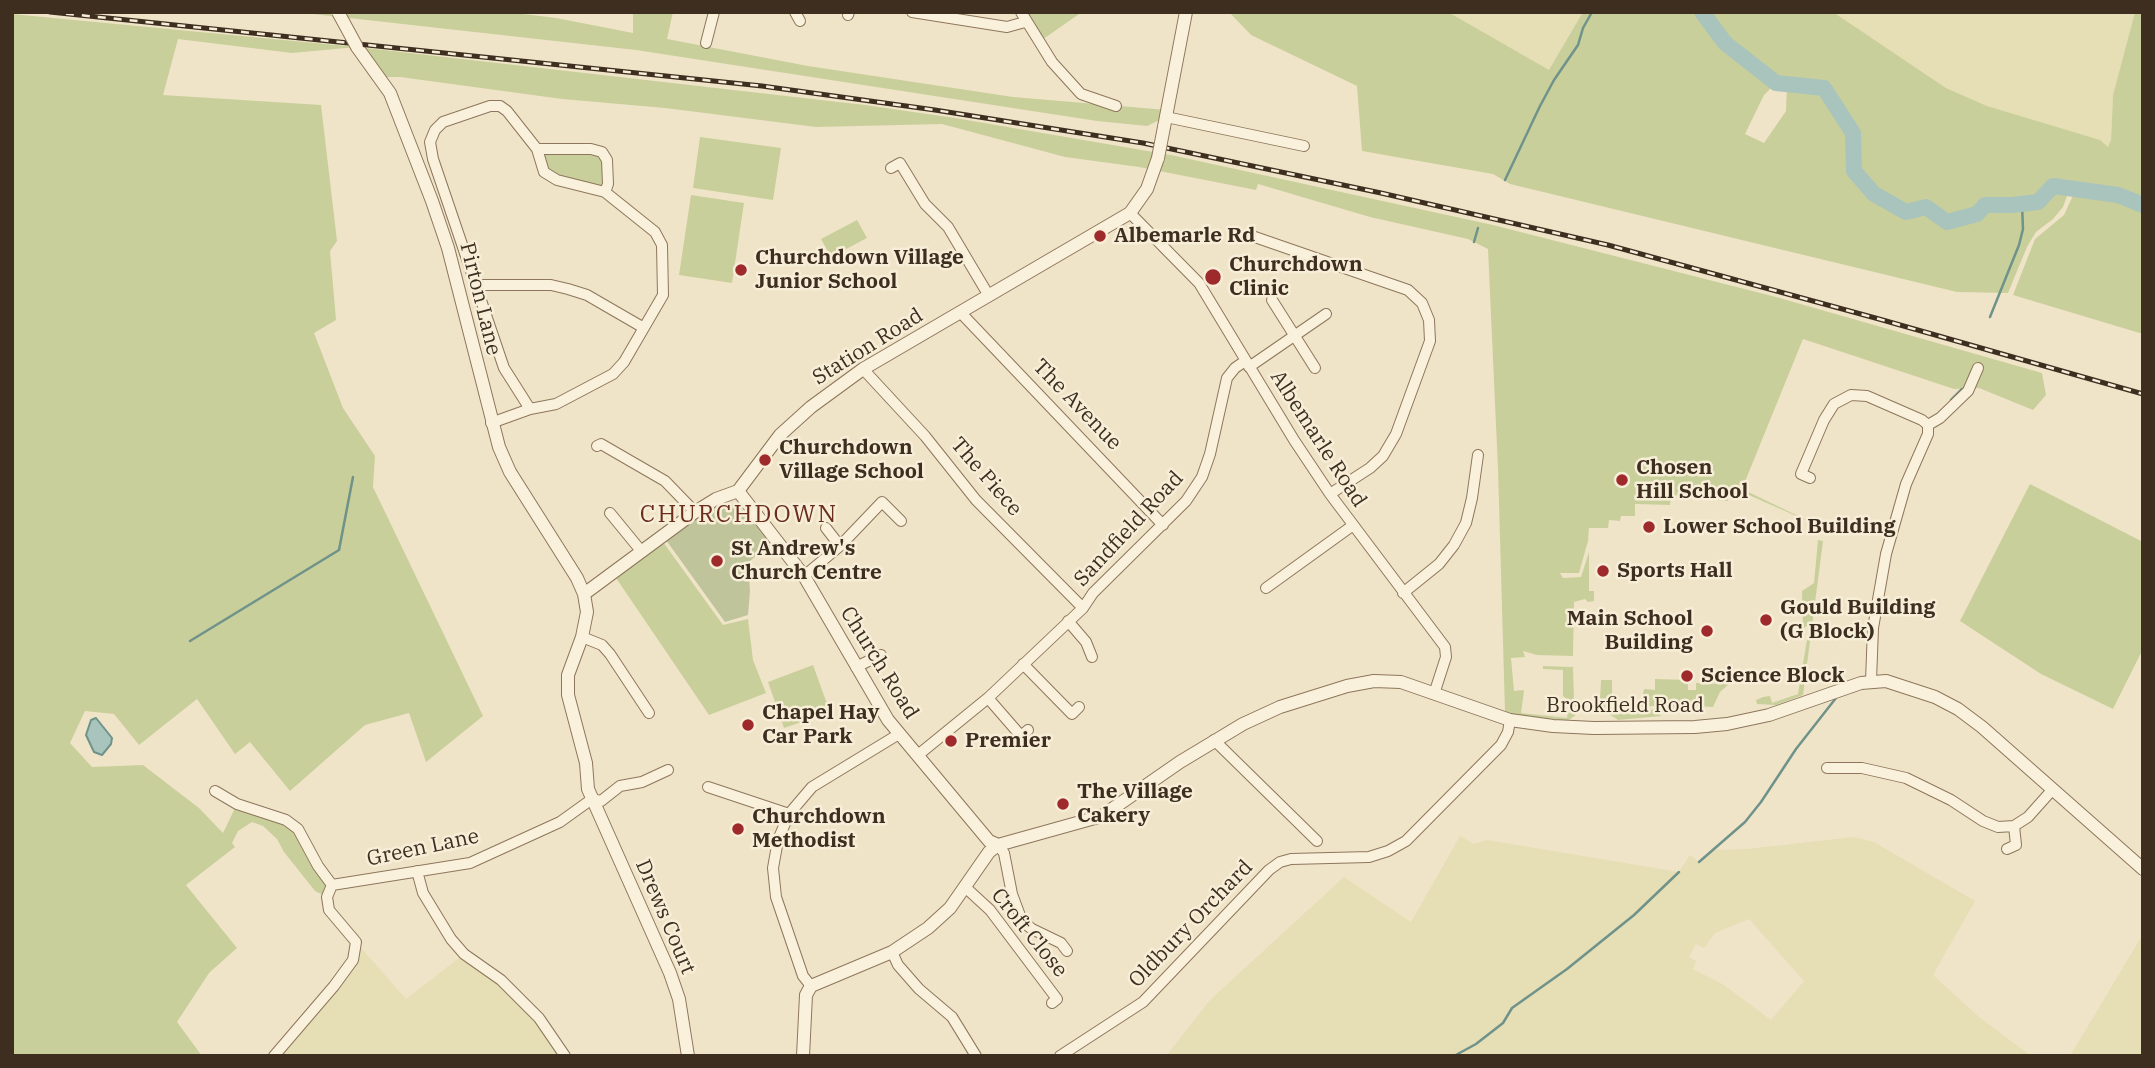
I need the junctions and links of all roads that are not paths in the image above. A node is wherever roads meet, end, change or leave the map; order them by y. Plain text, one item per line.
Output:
1 (338, 12) edge
2 (714, 12) edge
3 (912, 12) edge
4 (1186, 12) edge
5 (1023, 17) edge
6 (706, 43) dead end
7 (1116, 106) dead end
8 (1165, 122) junction
9 (1304, 146) dead end
10 (537, 149) junction
11 (891, 168) dead end
12 (605, 192) junction
13 (1130, 213) junction
14 (1249, 235) dead end
15 (477, 285) junction
16 (989, 296) junction
17 (1272, 300) dead end
18 (961, 313) junction
19 (1326, 314) dead end
20 (644, 328) junction
21 (1295, 335) junction
22 (1247, 364) junction
23 (1978, 368) dead end
24 (863, 369) junction
25 (1315, 369) dead end
26 (530, 409) junction
27 (491, 423) junction
28 (1928, 425) junction
29 (601, 442) dead end
30 (1478, 455) dead end
31 (1810, 478) dead end
32 (738, 491) junction
33 (1330, 495) junction
34 (695, 512) junction
35 (611, 520) dead end
36 (901, 521) dead end
37 (1163, 525) junction
38 (1352, 526) junction
39 (826, 528) dead end
40 (840, 547) junction
41 (642, 552) junction
42 (804, 576) junction
43 (1266, 589) dead end
44 (1403, 593) junction
45 (584, 594) junction
46 (1083, 608) junction
47 (1068, 621) junction
48 (582, 637) junction
49 (881, 655) dead end
50 (1092, 657) dead end
51 (1023, 664) junction
52 (856, 667) junction
53 (1871, 681) junction
54 (1434, 694) junction
55 (988, 698) junction
56 (649, 713) dead end
57 (1073, 713) dead end
58 (1510, 720) junction
59 (899, 734) junction
60 (1021, 736) dead end
61 (1214, 740) junction
62 (918, 755) junction
63 (1834, 764) dead end
64 (668, 770) dead end
65 (708, 787) dead end
66 (2053, 789) junction
67 (215, 791) dead end
68 (592, 799) junction
69 (789, 814) junction
70 (2014, 826) junction
71 (1317, 841) dead end
72 (998, 845) junction
73 (2015, 848) dead end
74 (2143, 869) edge
75 (417, 871) junction
76 (332, 884) junction
77 (965, 887) junction
78 (1064, 943) dead end
79 (892, 952) junction
80 (811, 986) junction
81 (1052, 1003) dead end
82 (274, 1056) edge
83 (565, 1056) edge
84 (688, 1056) edge
85 (803, 1056) edge
86 (976, 1056) edge
87 (1060, 1056) edge

1 - 27 street, Pirton Lane, bridge
2 - 6 street
3 - 5 street
4 - 8 street, Station Road
5 - 7 street
8 - 9 street
8 - 13 street, Station Road, bridge
10 - 12 street
10 - 12 street
10 - 15 street
11 - 16 street
12 - 20 street
13 - 16 street, Station Road
13 - 22 street, Albemarle Road
14 - 33 street
15 - 20 street
15 - 26 street
16 - 18 street, Station Road
17 - 21 street
18 - 24 street, Station Road
18 - 37 street, The Avenue
19 - 21 street, Sandfield Road
20 - 26 street
21 - 22 street, Sandfield Road
21 - 25 street
22 - 33 street, Albemarle Road
22 - 37 street, Sandfield Road
23 - 28 street
24 - 32 street, Station Road
24 - 46 street, The Piece
26 - 27 street
27 - 45 street, Pirton Lane
28 - 31 street
28 - 53 street
29 - 34 street
30 - 44 street
32 - 34 street, Station Road
32 - 42 street, Church Road
33 - 38 street, Albemarle Road
34 - 41 street, Station Road
35 - 41 street
36 - 40 street
37 - 46 street, Sandfield Road
38 - 43 street
38 - 44 street, Albemarle Road
39 - 40 street
40 - 42 street
41 - 45 street, Station Road
42 - 52 street, Church Road
44 - 54 street, Albemarle Road
45 - 48 street
46 - 47 street, Sandfield Road
47 - 50 street
47 - 51 street, Sandfield Road
48 - 56 street
48 - 68 street
49 - 52 street
51 - 55 street, Sandfield Road
51 - 57 street
52 - 59 street, Church Road
53 - 58 street, Brookfield Road
53 - 66 street, Brookfield Road
54 - 58 street, Brookfield Road
54 - 61 street, Brookfield Road
55 - 60 street
55 - 62 street, Sandfield Road
58 - 87 street, Oldbury Orchard
59 - 62 street, Church Road
59 - 69 street
61 - 71 street
61 - 72 street, Brookfield Road
62 - 72 street, Church Road
63 - 70 street
64 - 68 street, Green Lane
65 - 69 street
66 - 70 street
66 - 74 street, Brookfield Road
67 - 76 street
68 - 75 street, Green Lane
68 - 84 street, Drews Court
69 - 80 street
70 - 73 street
72 - 77 street
72 - 78 street
75 - 76 street, Green Lane
75 - 83 street
76 - 82 street
77 - 79 street
77 - 81 street, Croft Close
79 - 80 street
79 - 86 street
80 - 85 street

